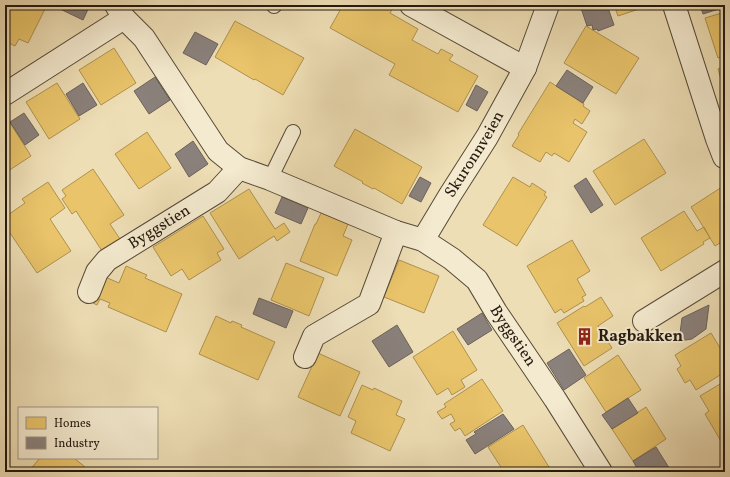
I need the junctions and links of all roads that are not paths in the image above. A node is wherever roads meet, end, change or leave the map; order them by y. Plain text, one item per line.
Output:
1 (411, 5) edge
2 (548, 5) edge
3 (674, 5) edge
4 (120, 12) edge
5 (525, 68) junction
6 (5, 94) edge
7 (293, 132) dead end
8 (724, 157) dead end
9 (239, 168) junction
10 (270, 179) junction
11 (396, 232) junction
12 (423, 240) junction
13 (725, 272) edge
14 (89, 292) dead end
15 (644, 321) dead end
16 (304, 357) dead end
17 (601, 472) edge

1 - 5 street
2 - 5 street, Skuronnveien
3 - 8 street
4 - 6 street, Byggstien
4 - 9 street, Byggstien
5 - 12 street, Skuronnveien
7 - 10 lane
9 - 10 street, Byggstien
9 - 14 street, Byggstien
10 - 11 street, Byggstien
11 - 12 street, Byggstien
11 - 16 street
12 - 17 street, Byggstien
13 - 15 street

